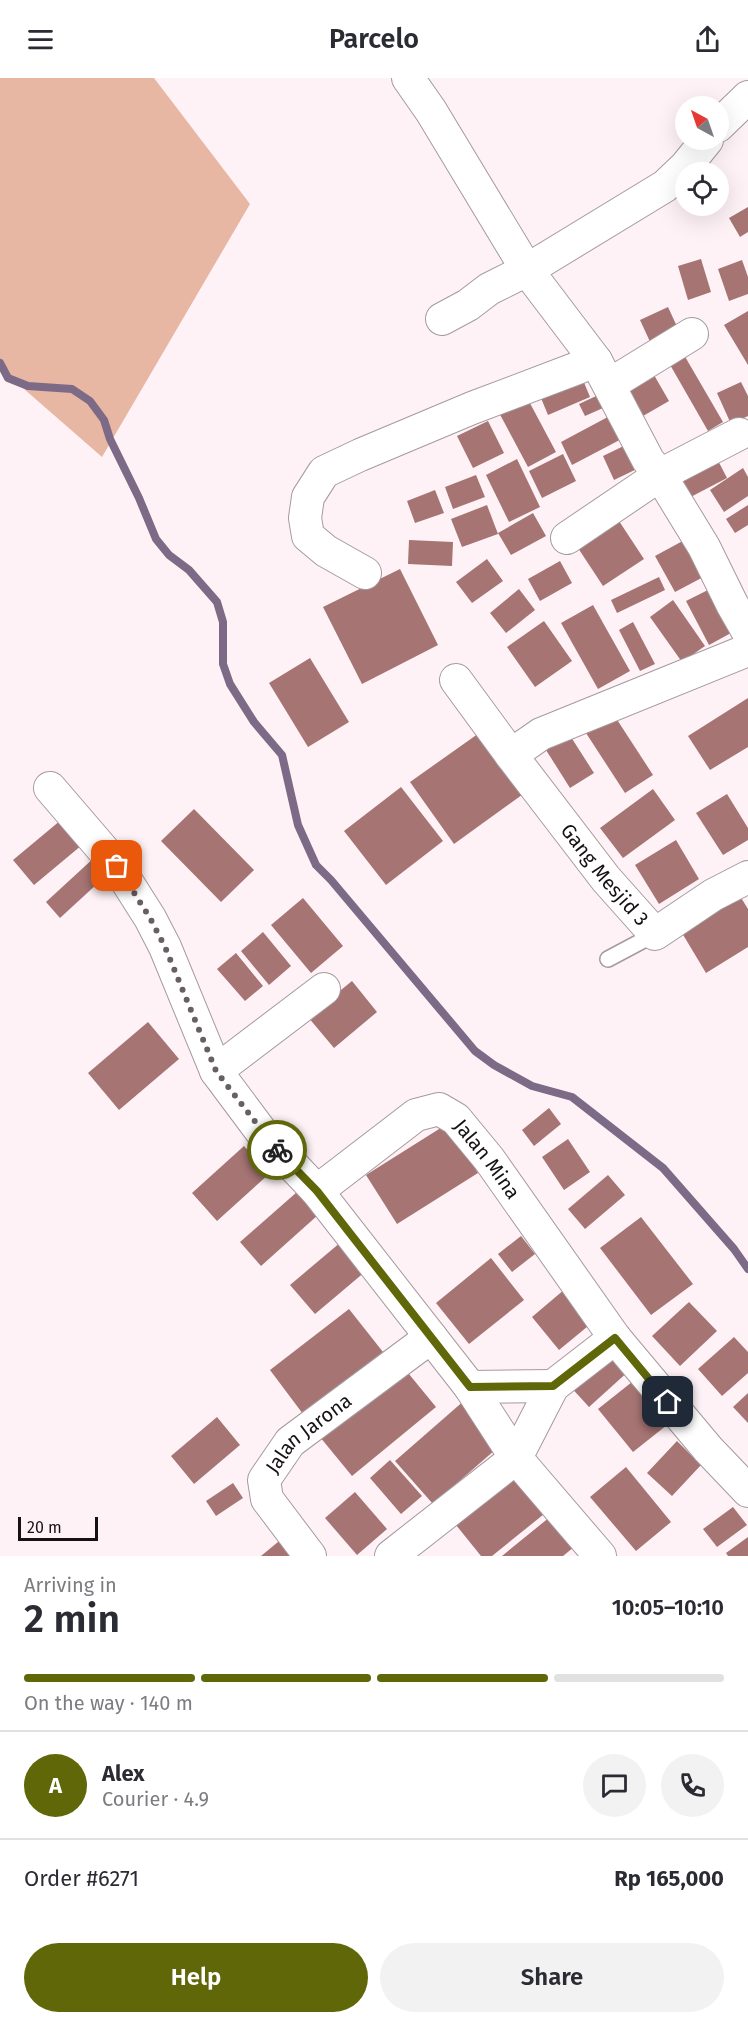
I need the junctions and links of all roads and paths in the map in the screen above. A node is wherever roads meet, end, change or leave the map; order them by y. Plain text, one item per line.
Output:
1 (408, 78) edge
2 (748, 97) edge
3 (729, 115) edge
4 (699, 150) edge
5 (527, 270) junction
6 (442, 319) dead end
7 (692, 334) dead end
8 (602, 373) junction
9 (739, 434) dead end
10 (660, 475) junction
11 (567, 538) dead end
12 (365, 573) dead end
13 (748, 632) edge
14 (748, 650) edge
15 (456, 680) dead end
16 (511, 755) junction
17 (50, 788) dead end
18 (748, 877) edge
19 (655, 934) junction
20 (608, 959) dead end
21 (324, 989) dead end
22 (216, 1071) junction
23 (317, 1191) junction
24 (431, 1337) junction
25 (615, 1338) junction
26 (553, 1386) junction
27 (470, 1387) junction
28 (516, 1458) junction
29 (748, 1491) edge
30 (310, 1556) edge
31 (391, 1556) edge
32 (600, 1556) edge

1 - 5 street
2 - 3 street
4 - 5 street
5 - 6 street
5 - 8 street
7 - 8 street
8 - 10 street
8 - 12 street
9 - 10 street
10 - 11 street
10 - 13 street
14 - 16 street
15 - 16 street, Gang Mesjid 3
16 - 19 street, Gang Mesjid 3
17 - 22 street
18 - 19 street, Gang Mesjid 3
19 - 20 lane
21 - 22 street
22 - 23 street
23 - 24 street
23 - 25 street, Jalan Mina
24 - 27 street
24 - 30 street, Jalan Jarona
25 - 26 street
25 - 29 street, Jalan Mina
26 - 27 street
26 - 28 street
27 - 28 street
28 - 31 street
28 - 32 street

